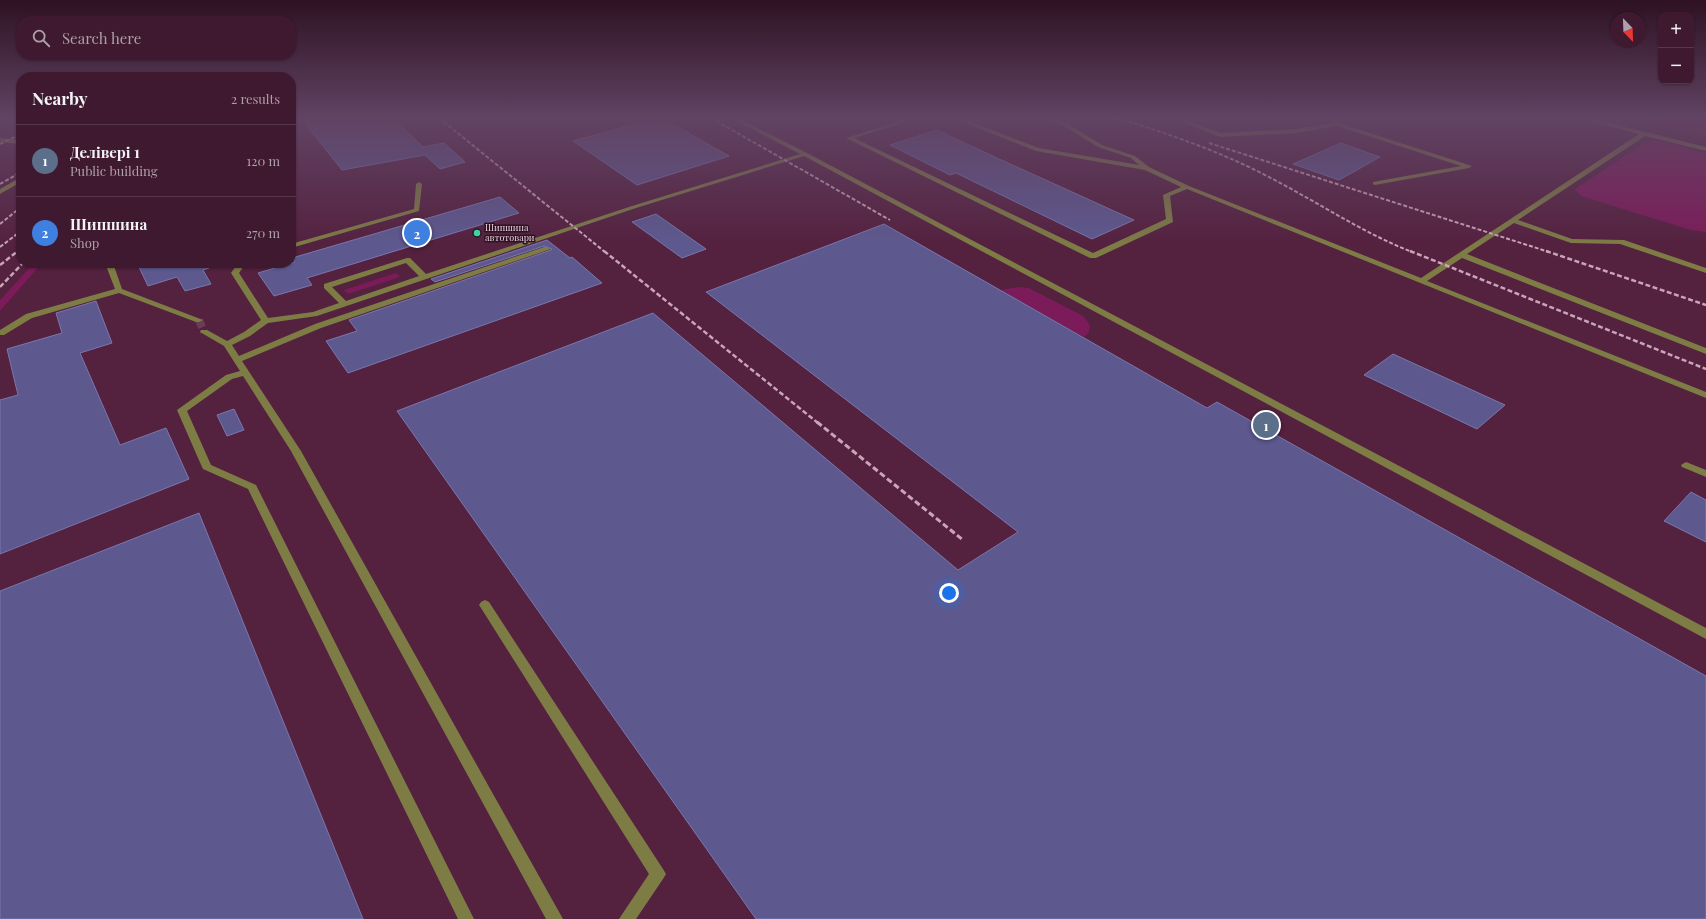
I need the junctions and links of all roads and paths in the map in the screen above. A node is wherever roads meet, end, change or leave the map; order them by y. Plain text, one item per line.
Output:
1 (783, 161) edge
2 (818, 161) edge
3 (896, 161) edge
4 (1104, 161) edge
5 (1138, 161) edge
6 (1453, 161) edge
7 (1602, 161) edge
8 (1147, 168) junction
9 (16, 183) edge
10 (1375, 183) dead end
11 (419, 184) dead end
12 (1187, 187) junction
13 (0, 192) edge
14 (1514, 221) junction
15 (296, 245) edge
16 (547, 249) dead end
17 (1462, 255) junction
18 (111, 268) edge
19 (238, 268) edge
20 (1706, 271) edge
21 (424, 277) junction
22 (1423, 280) junction
23 (119, 290) junction
24 (345, 304) junction
25 (199, 320) dead end
26 (266, 321) junction
27 (204, 332) tunnel mouth
28 (1, 333) edge
29 (227, 344) junction
30 (1706, 351) edge
31 (237, 360) junction
32 (245, 372) junction
33 (1706, 395) edge
34 (1686, 464) dead end
35 (1706, 474) edge
36 (485, 605) dead end
37 (1706, 634) edge
38 (466, 919) edge
39 (555, 919) edge
40 (627, 919) edge

1 - 21 lane
2 - 37 lane
3 - 12 lane
4 - 8 lane
5 - 8 lane
6 - 10 lane
7 - 14 lane
8 - 12 lane
9 - 13 lane
11 - 15 lane
12 - 22 lane
14 - 17 lane
14 - 20 lane
16 - 31 lane
17 - 22 lane
17 - 30 lane
18 - 23 lane
19 - 26 lane
21 - 24 lane
21 - 24 lane
22 - 33 lane
23 - 25 lane
23 - 28 lane
24 - 26 lane
26 - 29 lane
27 - 29 lane
29 - 31 lane
31 - 32 lane
32 - 38 lane
32 - 39 lane
34 - 35 lane
36 - 40 lane

